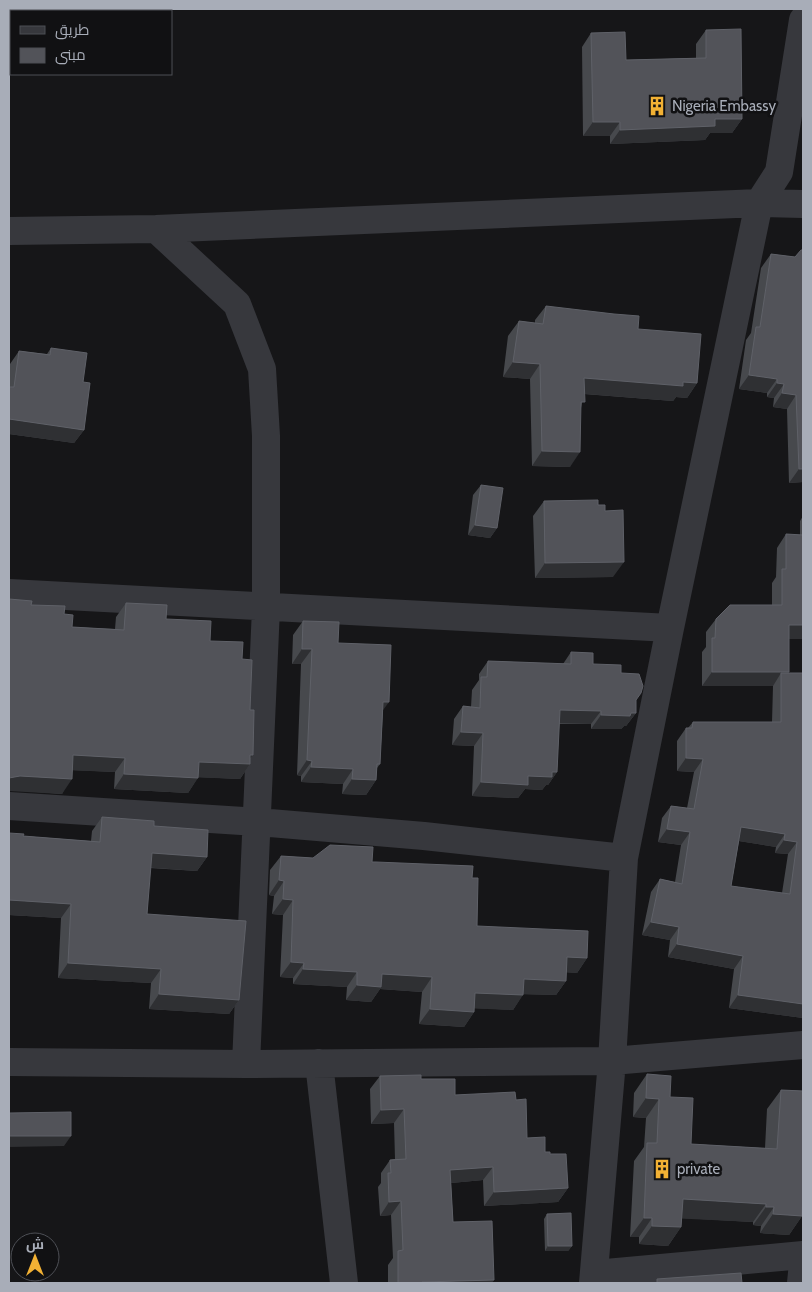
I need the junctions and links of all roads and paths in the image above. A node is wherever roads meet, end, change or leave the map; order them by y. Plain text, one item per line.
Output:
1 (803, 20) edge
2 (759, 203) junction
3 (803, 204) edge
4 (156, 229) junction
5 (9, 231) edge
6 (9, 593) edge
7 (266, 608) junction
8 (670, 628) junction
9 (9, 806) edge
10 (258, 822) junction
11 (624, 858) junction
12 (803, 1045) edge
13 (612, 1061) junction
14 (9, 1062) edge
15 (319, 1063) junction
16 (246, 1064) junction
17 (803, 1255) edge
18 (803, 1263) edge
19 (594, 1278) edge
20 (344, 1283) edge
21 (801, 1283) edge

1 - 2 street
2 - 3 street
2 - 4 street
2 - 8 street
4 - 5 street
4 - 7 street
6 - 7 street
7 - 8 street
7 - 10 street
8 - 11 street
9 - 10 street
10 - 11 street
10 - 16 street
11 - 13 street
12 - 13 street
13 - 15 street
13 - 19 street
14 - 16 street
15 - 16 street
15 - 20 street
17 - 19 street
18 - 21 street

